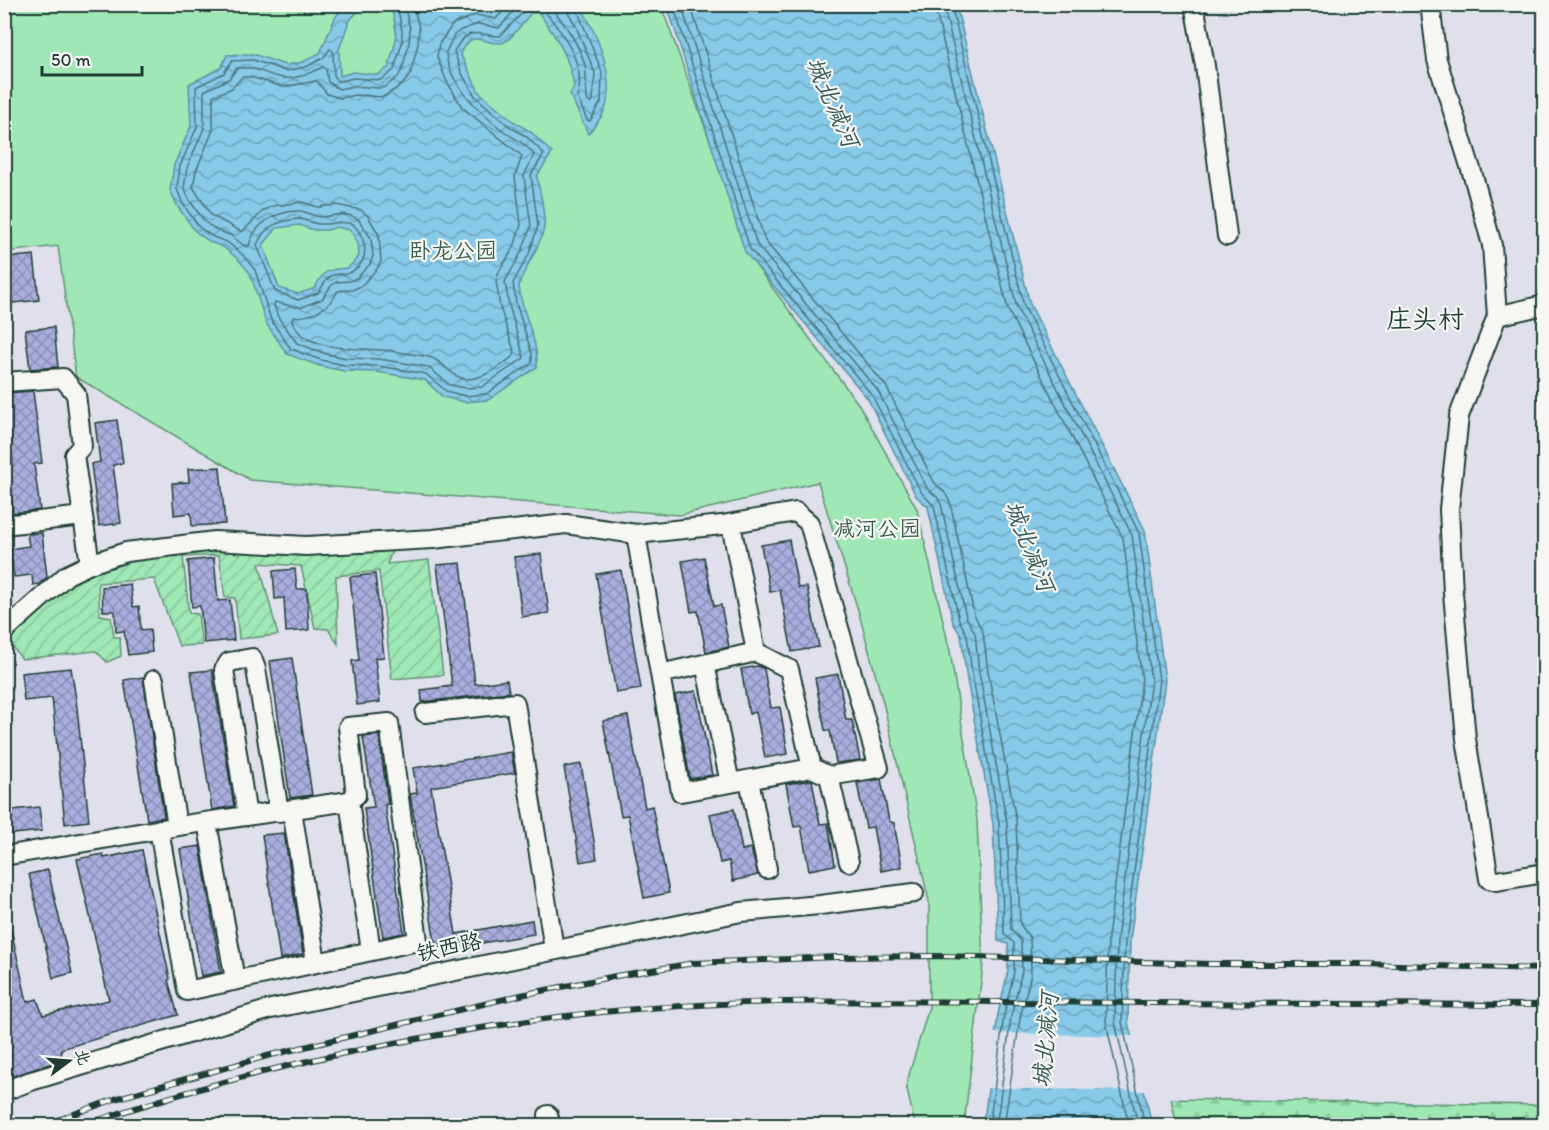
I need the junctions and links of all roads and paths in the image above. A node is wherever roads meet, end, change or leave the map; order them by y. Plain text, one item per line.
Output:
1 (1194, 4) edge
2 (1430, 4) edge
3 (1227, 236) dead end
4 (1545, 305) edge
5 (1497, 316) junction
6 (4, 382) edge
7 (83, 516) junction
8 (731, 524) junction
9 (4, 525) edge
10 (636, 534) junction
11 (90, 564) junction
12 (4, 631) edge
13 (756, 652) junction
14 (705, 664) junction
15 (660, 674) junction
16 (154, 680) dead end
17 (425, 713) dead end
18 (820, 772) junction
19 (749, 780) junction
20 (730, 783) junction
21 (349, 801) junction
22 (286, 811) junction
23 (247, 816) junction
24 (207, 822) junction
25 (168, 828) junction
26 (4, 856) edge
27 (849, 862) dead end
28 (767, 869) dead end
29 (1545, 873) edge
30 (914, 893) dead end
31 (554, 949) junction
32 (371, 951) junction
33 (316, 963) junction
34 (234, 980) junction
35 (4, 1091) edge

1 - 3 street
2 - 5 street
4 - 5 street
5 - 29 street
6 - 7 street
7 - 9 street
7 - 11 street
8 - 10 street
8 - 13 street
8 - 18 street
10 - 11 street
10 - 15 street
11 - 12 street
13 - 14 street
13 - 18 street
14 - 15 street
14 - 20 street
15 - 20 street
16 - 25 street
17 - 31 street
18 - 19 street
18 - 27 street
19 - 20 street
19 - 28 street
21 - 22 street
21 - 32 street
21 - 32 street
22 - 23 street
22 - 23 street
22 - 33 street
23 - 24 street
24 - 25 street
24 - 34 street
25 - 26 street
25 - 34 street
30 - 31 street, 铁西路
31 - 35 street, 铁西路
32 - 33 street
33 - 34 street

